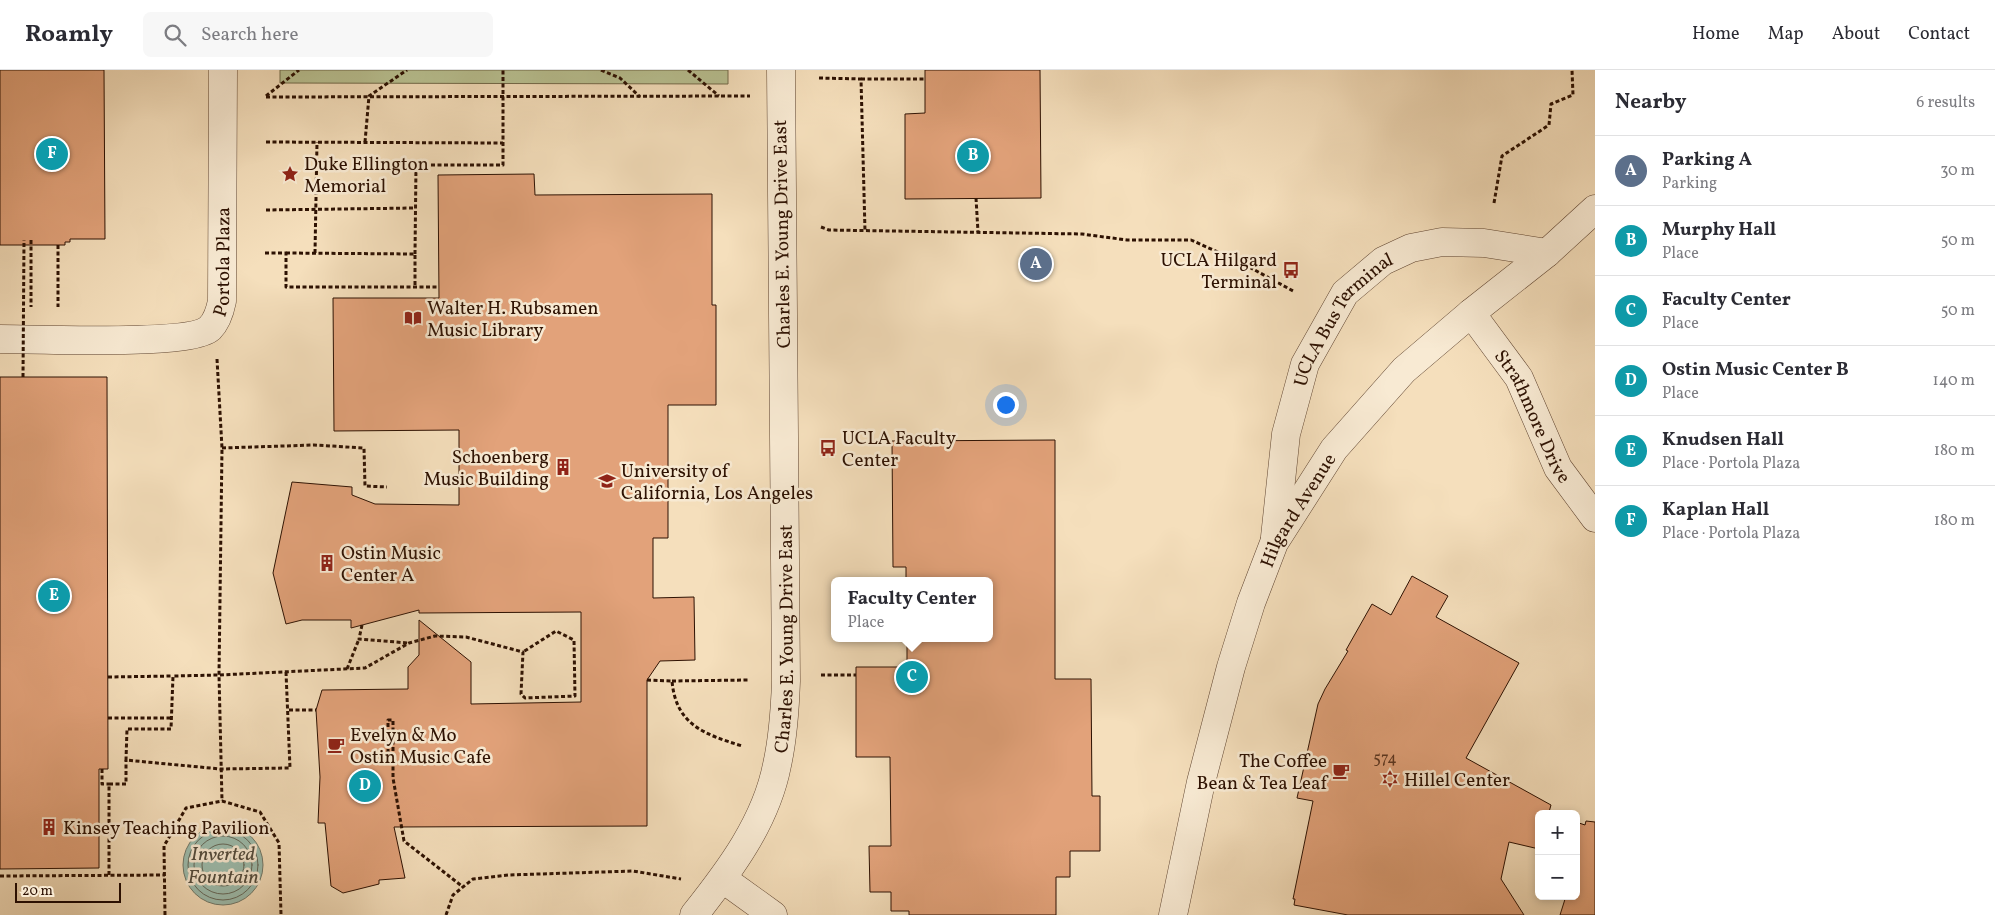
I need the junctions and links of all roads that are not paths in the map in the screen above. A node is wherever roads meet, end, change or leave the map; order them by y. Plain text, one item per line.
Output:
1 (223, 70) edge
2 (781, 70) edge
3 (1595, 210) edge
4 (1547, 253) junction
5 (1471, 313) junction
6 (0, 339) edge
7 (1595, 518) edge
8 (1274, 543) junction
9 (709, 896) edge
10 (773, 915) edge
11 (1173, 915) edge

1 - 6 street, Portola Plaza
2 - 9 street, Charles E. Young Drive East
3 - 4 street, Hilgard Avenue
4 - 5 street, Hilgard Avenue
4 - 8 street, UCLA Bus Terminal
5 - 7 street, Strathmore Drive
5 - 8 street, Hilgard Avenue
8 - 11 street, Hilgard Avenue
9 - 10 street

